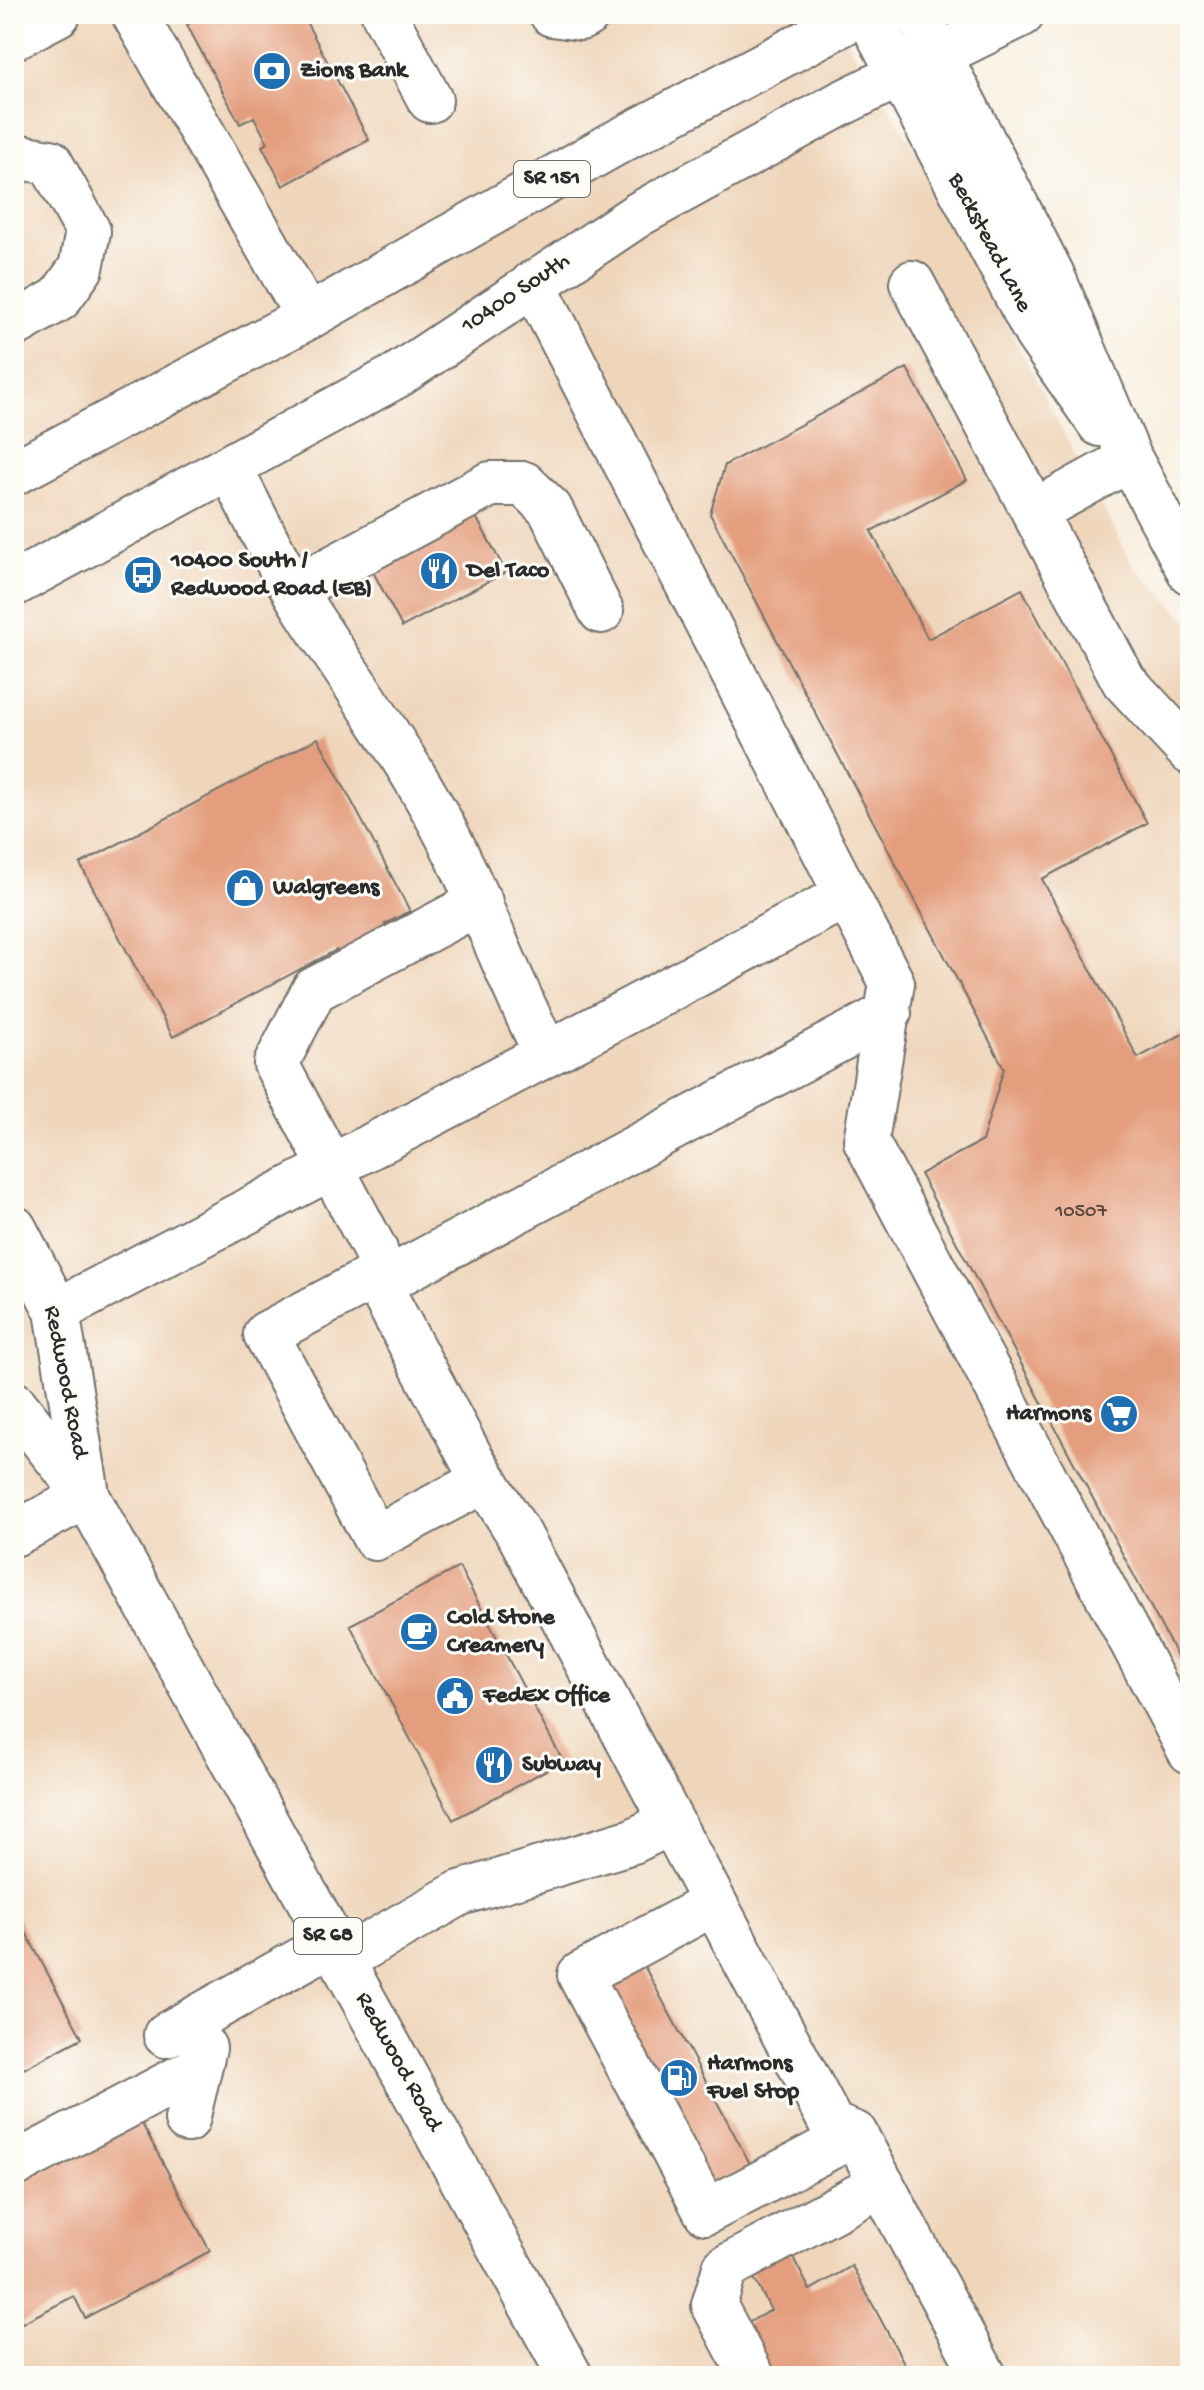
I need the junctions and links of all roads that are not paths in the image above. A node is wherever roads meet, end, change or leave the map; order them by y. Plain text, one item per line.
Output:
1 (58, 14) edge
2 (134, 14) edge
3 (384, 14) edge
4 (552, 14) edge
5 (588, 14) edge
6 (860, 14) edge
7 (868, 14) edge
8 (918, 14) edge
9 (1022, 14) edge
10 (14, 37) edge
11 (939, 56) junction
12 (900, 75) junction
13 (430, 100) dead end
14 (14, 156) edge
15 (533, 283) junction
16 (912, 283) dead end
17 (308, 317) junction
18 (14, 325) edge
19 (1130, 459) junction
20 (16, 467) edge
21 (230, 469) junction
22 (1034, 512) junction
23 (1190, 572) edge
24 (14, 584) edge
25 (294, 589) junction
26 (601, 611) dead end
27 (1190, 752) edge
28 (847, 895) junction
29 (480, 902) junction
30 (889, 1013) junction
31 (547, 1054) junction
32 (332, 1168) junction
33 (14, 1228) edge
34 (382, 1278) junction
35 (57, 1311) junction
36 (14, 1404) edge
37 (485, 1480) junction
38 (87, 1496) junction
39 (14, 1534) edge
40 (1178, 1701) edge
41 (1190, 1751) edge
42 (671, 1822) junction
43 (714, 1903) junction
44 (337, 1952) junction
45 (212, 2010) junction
46 (166, 2035) dead end
47 (199, 2068) junction
48 (187, 2120) dead end
49 (855, 2134) junction
50 (14, 2165) edge
51 (882, 2184) junction
52 (570, 2376) edge
53 (752, 2376) edge
54 (984, 2376) edge

1 - 10 main road
2 - 17 main road
3 - 13 main road
4 - 5 main road
6 - 17 main road, SR 151
7 - 12 main road, Beckstead Lane
8 - 11 main road, Beckstead Lane
9 - 11 main road, 10400 South
11 - 12 main road, 10400 South
11 - 19 main road, Beckstead Lane
12 - 15 main road, 10400 South
12 - 19 main road, Beckstead Lane
14 - 18 main road
15 - 21 main road, 10400 South
15 - 28 main road
16 - 22 main road
17 - 20 main road, SR 151
19 - 22 main road
19 - 23 main road, Beckstead Lane
21 - 24 main road, 10400 South
21 - 25 main road
22 - 27 main road
25 - 26 main road
25 - 29 main road
28 - 30 main road
28 - 31 main road
29 - 31 main road
29 - 32 main road
30 - 34 main road
30 - 40 main road
31 - 32 main road
32 - 34 main road
32 - 35 main road
33 - 35 main road, Redwood Road / SR 68
34 - 37 main road
34 - 37 main road
35 - 38 main road, Redwood Road / SR 68
36 - 38 main road, Redwood Road / SR 68
37 - 42 main road
38 - 39 main road
38 - 44 main road, Redwood Road / SR 68
40 - 41 main road
42 - 43 main road
42 - 44 main road
43 - 49 main road
43 - 49 main road
44 - 45 main road
44 - 52 main road, Redwood Road / SR 68
45 - 46 main road
45 - 47 main road
47 - 48 main road
47 - 50 main road
49 - 51 main road
51 - 53 main road
51 - 54 main road

